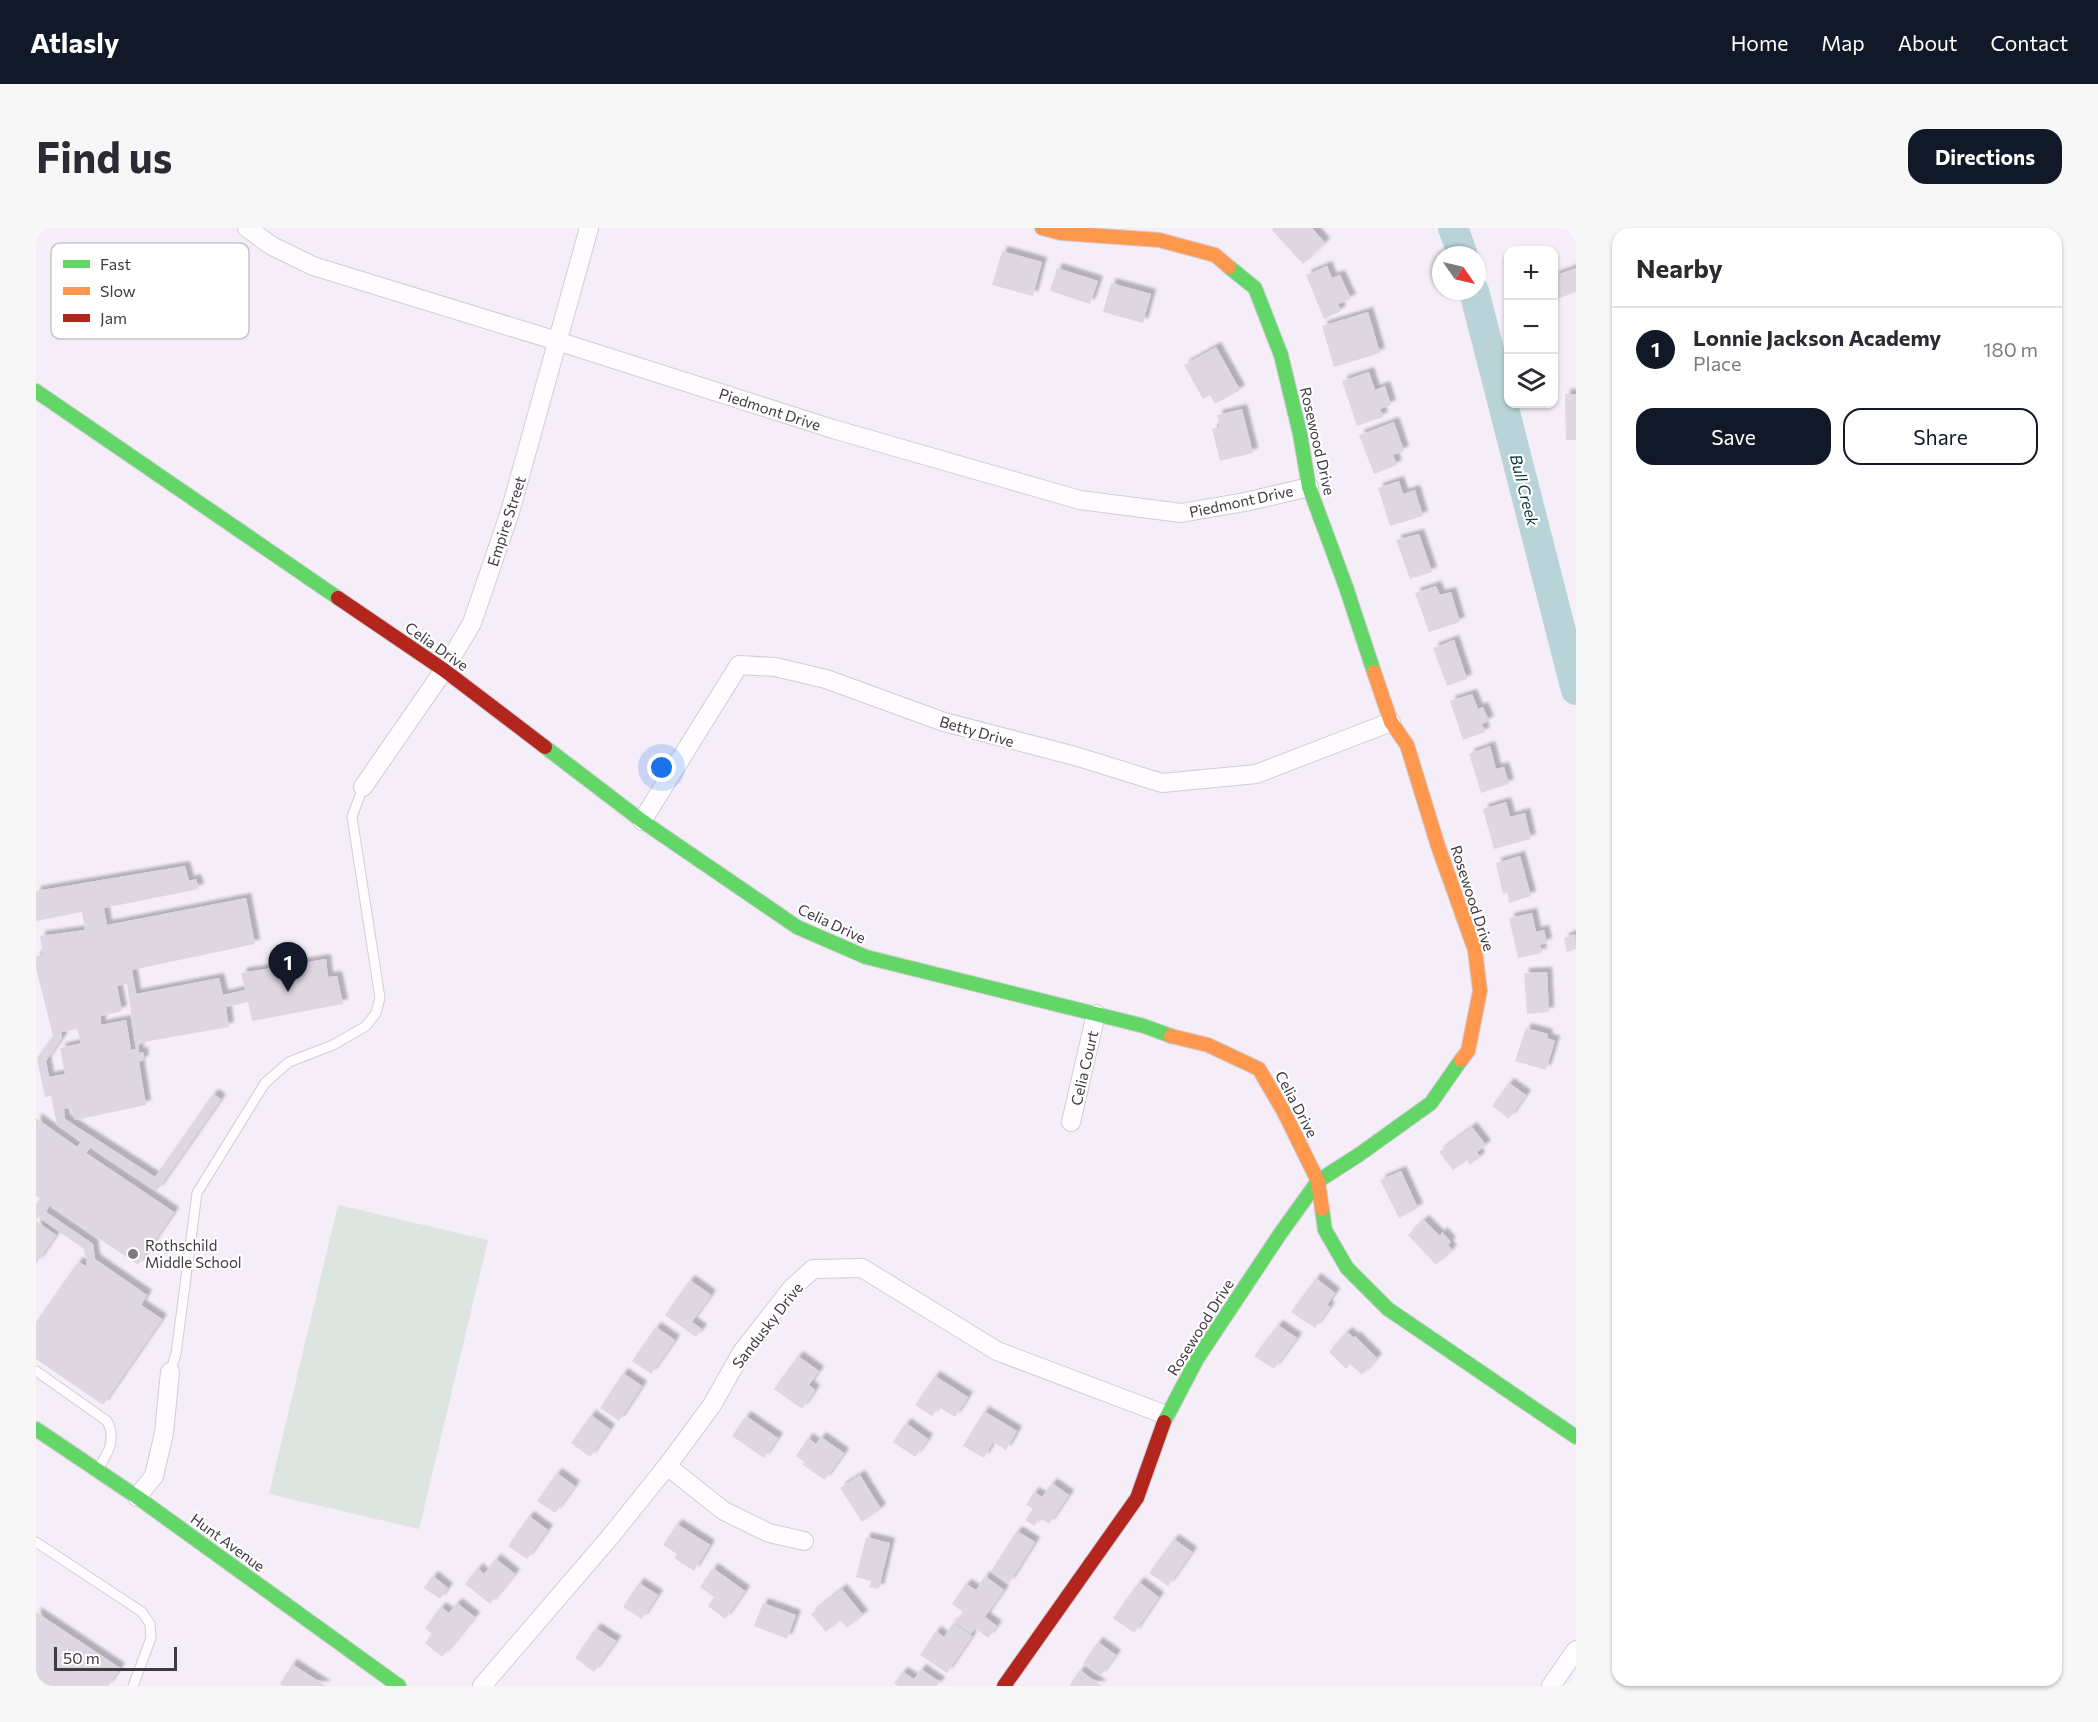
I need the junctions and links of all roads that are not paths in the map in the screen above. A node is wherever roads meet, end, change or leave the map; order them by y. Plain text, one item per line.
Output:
1 (247, 228) edge
2 (589, 228) edge
3 (1042, 228) edge
4 (557, 341) junction
5 (36, 391) edge
6 (1309, 487) junction
7 (444, 670) junction
8 (1391, 722) junction
9 (363, 787) joint
10 (642, 821) junction
11 (1096, 1014) junction
12 (1071, 1122) dead end
13 (1318, 1181) junction
14 (36, 1371) edge
15 (170, 1372) joint
16 (1166, 1415) junction
17 (36, 1429) edge
18 (1576, 1437) edge
19 (667, 1466) junction
20 (97, 1470) junction
21 (137, 1497) junction
22 (804, 1541) dead end
23 (36, 1542) edge
24 (1576, 1650) edge
25 (133, 1686) edge
26 (399, 1686) edge
27 (482, 1686) edge
28 (1005, 1686) edge
29 (1551, 1686) edge

1 - 4 street, Piedmont Drive
2 - 4 street, Empire Street
3 - 6 street, Rosewood Drive
4 - 6 street, Piedmont Drive
4 - 7 street, Empire Street
5 - 7 street, Celia Drive
6 - 8 street, Rosewood Drive
7 - 9 street, Empire Street
7 - 10 street, Celia Drive
8 - 10 street, Betty Drive
8 - 13 street, Rosewood Drive
9 - 15 lane
10 - 11 street, Celia Drive
11 - 12 street, Celia Court
11 - 13 street, Celia Drive
13 - 16 street, Rosewood Drive
13 - 18 street, Celia Drive
14 - 20 lane
15 - 21 street
16 - 19 street, Sandusky Drive
16 - 28 street, Rosewood Drive
17 - 20 street, Hunt Avenue
19 - 22 street
19 - 27 street, Sandusky Drive
20 - 21 street, Hunt Avenue
21 - 26 street, Hunt Avenue
23 - 25 lane
24 - 29 street

